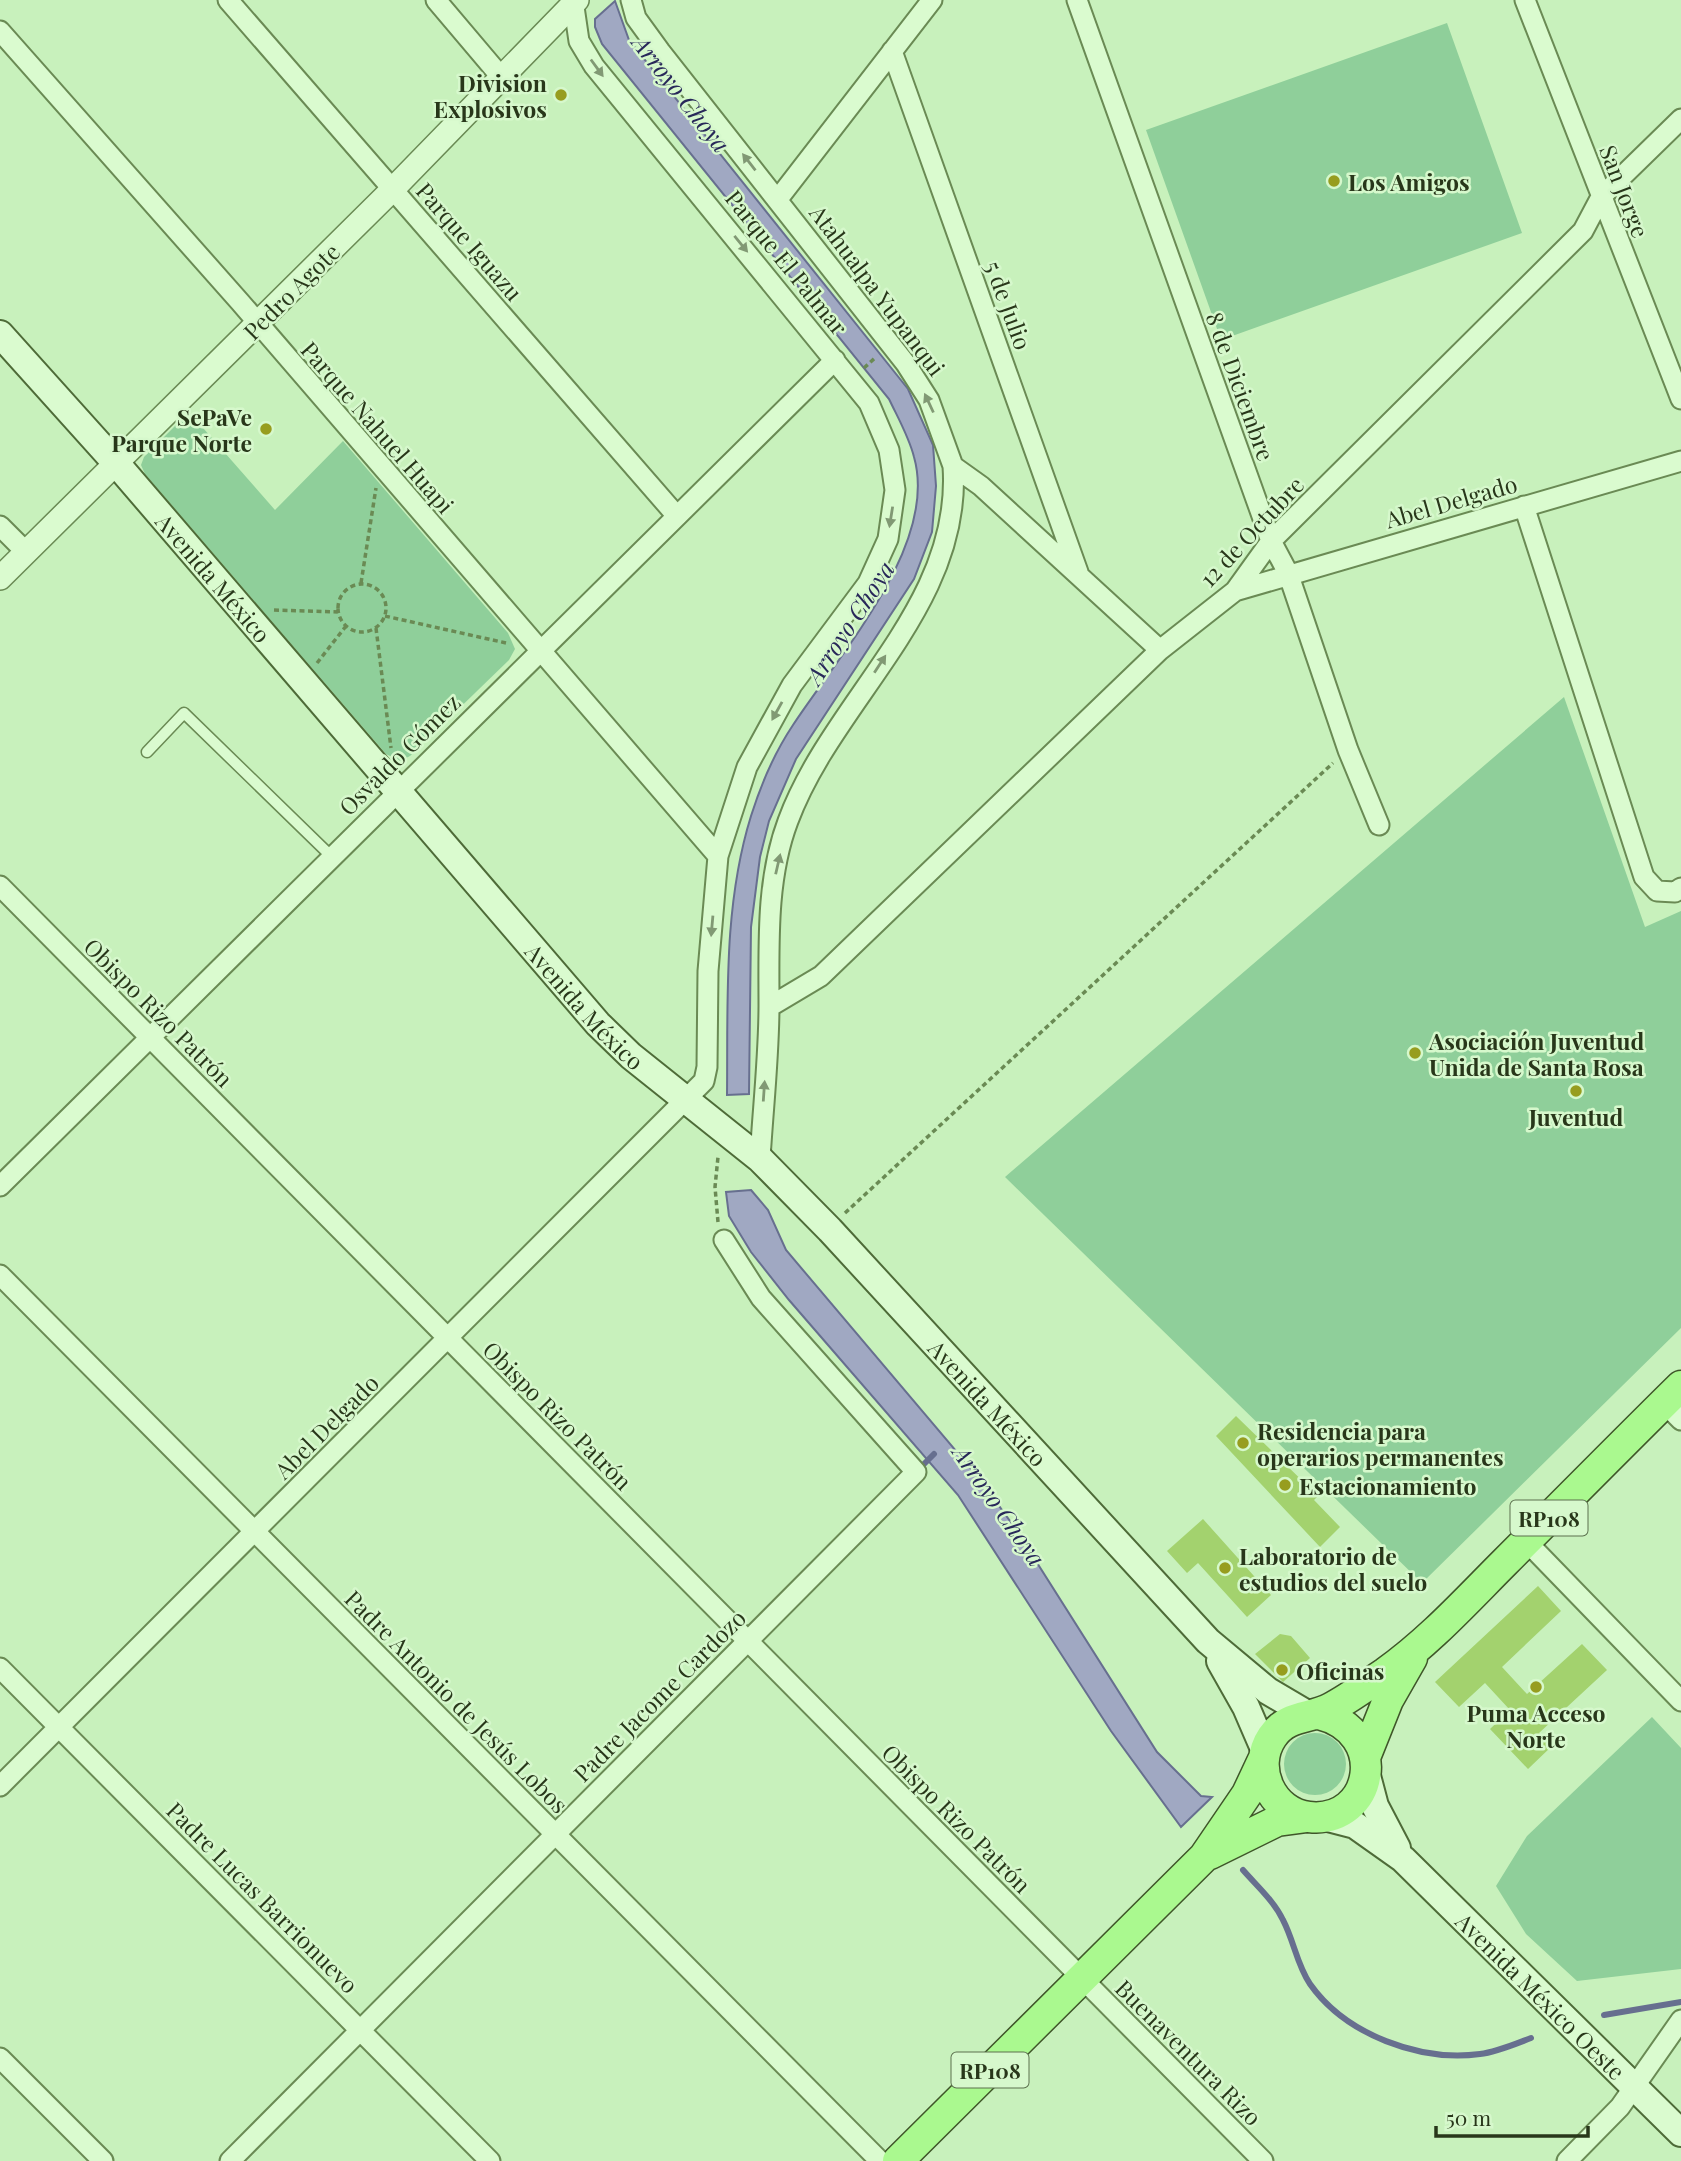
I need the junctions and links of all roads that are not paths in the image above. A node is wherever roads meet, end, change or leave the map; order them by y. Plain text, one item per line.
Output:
1 (228, 0) edge
2 (436, 0) edge
3 (631, 0) edge
4 (932, 0) edge
5 (1077, 0) edge
6 (1525, 0) edge
7 (574, 2) edge
8 (0, 31) edge
9 (892, 51) junction
10 (502, 78) junction
11 (1681, 118) edge
12 (392, 190) junction
13 (1601, 197) junction
14 (778, 199) junction
15 (257, 324) junction
16 (0, 334) edge
17 (835, 360) junction
18 (1681, 399) edge
19 (1681, 461) edge
20 (116, 463) junction
21 (953, 466) junction
22 (1524, 506) junction
23 (676, 515) junction
24 (0, 526) edge
25 (1271, 541) junction
26 (26, 552) junction
27 (1288, 573) junction
28 (1080, 576) junction
29 (0, 578) edge
30 (1235, 591) junction
31 (540, 650) junction
32 (1160, 650) junction
33 (147, 752) dead end
34 (396, 791) junction
35 (1379, 825) dead end
36 (331, 856) junction
37 (718, 856) junction
38 (0, 886) edge
39 (1681, 888) edge
40 (769, 1007) junction
41 (149, 1037) junction
42 (688, 1100) junction
43 (760, 1159) junction
44 (0, 1186) edge
45 (724, 1240) road end
46 (0, 1275) edge
47 (448, 1339) junction
48 (1675, 1403) edge
49 (255, 1532) junction
50 (1526, 1541) junction
51 (748, 1641) junction
52 (1208, 1641) junction
53 (1417, 1650) junction
54 (0, 1668) edge
55 (1681, 1701) edge
56 (1313, 1714) junction
57 (59, 1728) junction
58 (1264, 1755) junction
59 (1366, 1763) junction
60 (0, 1787) edge
61 (1315, 1817) junction
62 (555, 1834) junction
63 (1204, 1857) junction
64 (1403, 1859) junction
65 (1081, 1978) junction
66 (1681, 2020) edge
67 (360, 2030) junction
68 (0, 2058) edge
69 (1632, 2086) junction
70 (1681, 2133) edge
71 (103, 2161) edge
72 (230, 2161) edge
73 (490, 2161) edge
74 (880, 2161) edge
75 (898, 2161) edge
76 (1263, 2161) edge
77 (1567, 2161) edge

1 - 12 street, Parque Iguazu
2 - 10 street
14 -> 3 street, Atahualpa Yupanqui
4 - 9 street
5 - 25 street, 8 de Diciembre
6 - 13 street, San Jorge
7 - 10 street, Pedro Agote
7 -> 17 street, Parque El Palmar
8 - 15 street, Parque Nahuel Huapi
9 - 14 street
9 - 28 street, 5 de Julio
10 - 12 street, Pedro Agote
11 - 13 street, 12 de Octubre
12 - 15 street, Pedro Agote
12 - 23 street, Parque Iguazu
13 - 18 street, San Jorge
13 - 25 street, 12 de Octubre
21 -> 14 street, Atahualpa Yupanqui
15 - 20 street, Pedro Agote
15 - 31 street, Parque Nahuel Huapi
16 - 20 main road, Avenida México
17 - 23 street, Osvaldo Gómez
17 -> 37 street, Parque El Palmar
19 - 22 street, Abel Delgado
20 - 26 street, Pedro Agote
20 - 34 main road, Avenida México
21 - 28 street
40 -> 21 street
22 - 27 street, Abel Delgado
22 - 39 street
23 - 31 street, Osvaldo Gómez
24 - 26 street
25 - 27 street, 8 de Diciembre
25 - 30 street, 12 de Octubre
26 - 29 street, Pedro Agote
27 - 30 street, Abel Delgado
27 - 35 street, 8 de Diciembre
28 - 32 street
30 - 32 street, 12 de Octubre
31 - 34 street, Osvaldo Gómez
31 - 37 street, Parque Nahuel Huapi
32 - 40 street, 12 de Octubre
33 - 36 lane
34 - 36 street, Osvaldo Gómez
34 - 42 main road, Avenida México
36 - 41 street, Osvaldo Gómez
37 -> 42 street, Abel Delgado
38 - 41 street, Obispo Rizo Patrón
43 -> 40 street
41 - 44 street, Osvaldo Gómez
41 - 47 street, Obispo Rizo Patrón
42 - 43 main road, Avenida México
42 - 47 street, Abel Delgado
43 - 52 main road, Avenida México
45 - 51 street, Padre Jacome Cardozo
46 - 49 street, Padre Antonio de Jesús Lobos
47 - 49 street, Abel Delgado
47 - 51 street, Obispo Rizo Patrón
48 - 50 main road, RP108
49 - 57 street, Abel Delgado
49 - 62 street, Padre Antonio de Jesús Lobos
50 - 53 main road, RP108
50 - 55 street
51 - 62 street, Padre Jacome Cardozo
51 - 65 street, Obispo Rizo Patrón
52 - 56 main road, Avenida México
52 - 58 main road, Avenida México
53 - 56 main road, RP108
53 - 59 main road, RP108
54 - 57 street, Padre Lucas Barrionuevo
56 - 58 main road, RP108
56 - 59 main road
57 - 60 street, Abel Delgado
57 - 67 street, Padre Lucas Barrionuevo
58 - 61 main road
58 - 63 main road, RP108
59 - 61 main road, RP108
59 - 64 main road, Avenida México Oeste
61 - 63 main road, RP108
61 - 64 main road, Avenida México Oeste
62 - 67 street, Padre Jacome Cardozo
62 - 74 street, Padre Antonio de Jesús Lobos
63 - 65 main road, RP108
64 - 69 main road, Avenida México Oeste
65 - 75 main road, RP108
65 - 76 street, Buenaventura Rizo
66 - 69 street
67 - 72 street, Padre Jacome Cardozo
67 - 73 street, Padre Lucas Barrionuevo
68 - 71 street
69 - 70 main road, Avenida México Oeste
69 - 77 street

